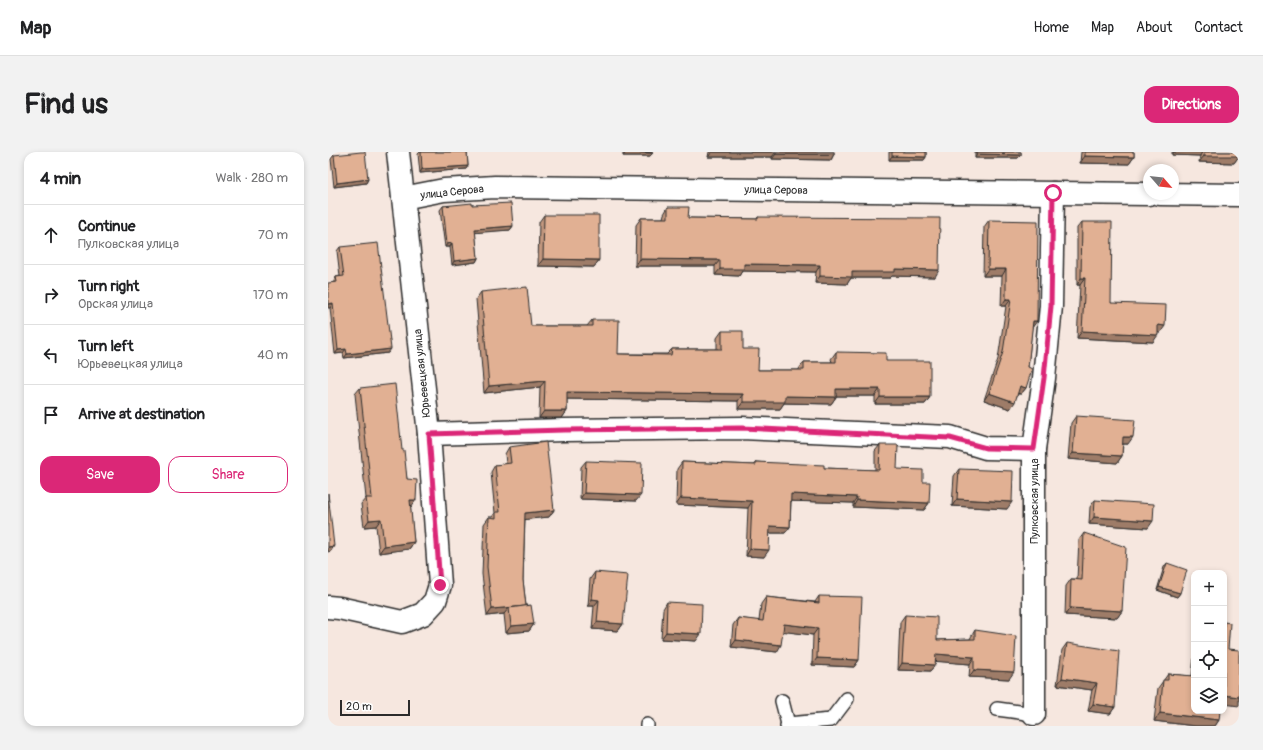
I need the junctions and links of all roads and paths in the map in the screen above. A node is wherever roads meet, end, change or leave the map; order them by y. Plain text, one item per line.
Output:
1 (398, 152) edge
2 (1053, 193) junction
3 (1143, 194) edge
4 (1179, 194) edge
5 (1239, 195) edge
6 (403, 198) junction
7 (429, 434) junction
8 (1034, 449) junction
9 (328, 607) edge
10 (847, 698) dead end
11 (782, 700) dead end
12 (997, 709) dead end
13 (1034, 714) joint
14 (787, 725) edge

1 - 6 street, Юрьевецкая улица
2 - 3 street, улица Серова
2 - 6 street, улица Серова
2 - 8 street, Пулковская улица
4 - 5 street
6 - 7 street, Юрьевецкая улица
7 - 8 street
7 - 9 street, Юрьевецкая улица
8 - 13 street, Пулковская улица
10 - 14 lane
11 - 14 lane
12 - 13 lane

